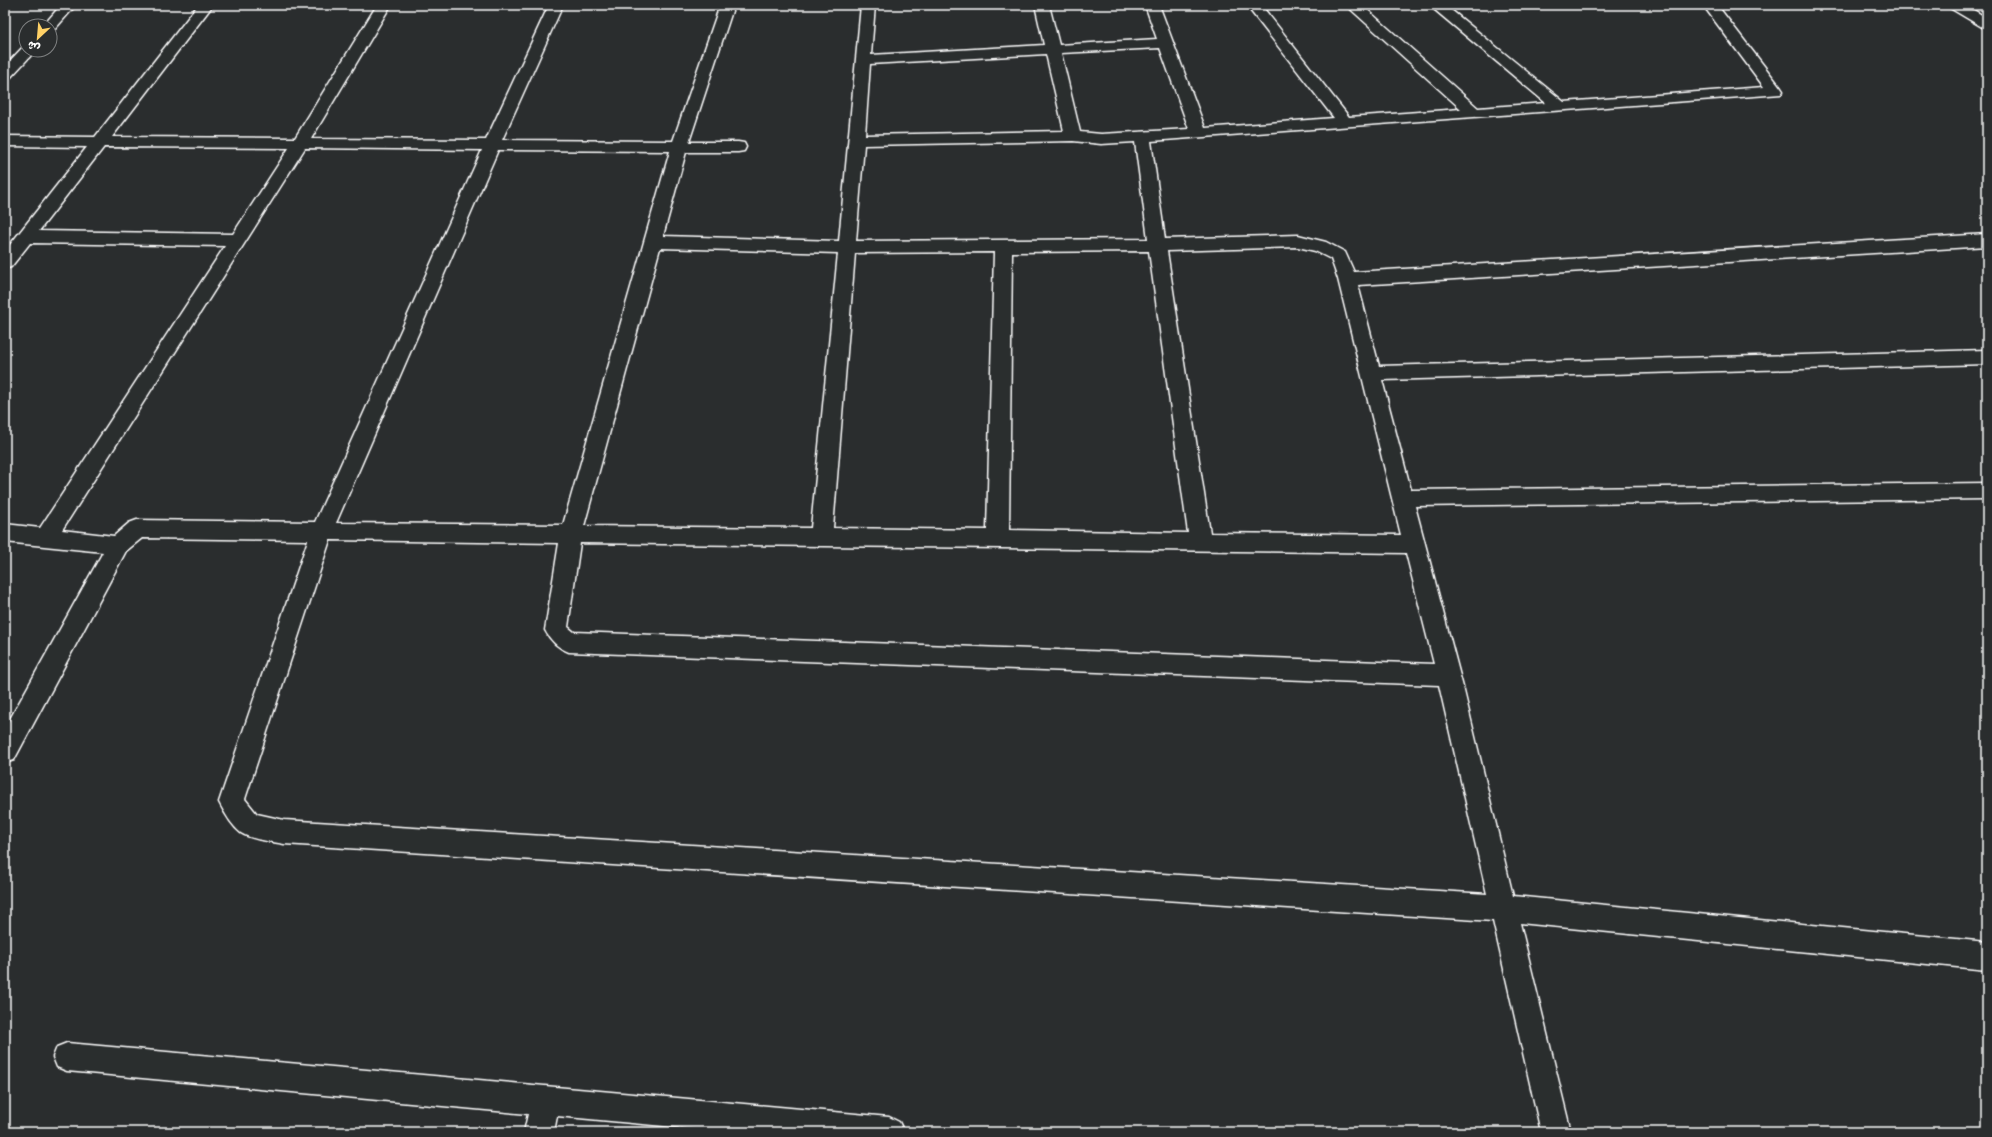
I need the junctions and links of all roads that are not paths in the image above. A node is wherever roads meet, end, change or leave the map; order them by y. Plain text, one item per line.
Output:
1 (69, 5) edge
2 (206, 5) edge
3 (384, 5) edge
4 (556, 5) edge
5 (727, 5) edge
6 (868, 5) edge
7 (1042, 5) edge
8 (1152, 5) edge
9 (1253, 5) edge
10 (1353, 5) edge
11 (1436, 5) edge
12 (1710, 5) edge
13 (1955, 5) edge
14 (57, 18) edge
15 (1987, 24) edge
16 (1166, 43) junction
17 (1052, 50) junction
18 (21, 58) edge
19 (864, 60) junction
20 (5, 75) edge
21 (1561, 107) junction
22 (1475, 113) junction
23 (1345, 122) junction
24 (1199, 133) junction
25 (1073, 136) junction
26 (1142, 137) junction
27 (856, 140) junction
28 (5, 141) edge
29 (99, 142) junction
30 (300, 144) junction
31 (492, 145) junction
32 (679, 147) junction
33 (738, 147) dead end
34 (26, 237) junction
35 (237, 240) junction
36 (1987, 240) edge
37 (652, 242) junction
38 (1156, 245) junction
39 (1003, 246) junction
40 (847, 247) junction
41 (5, 263) edge
42 (1347, 279) junction
43 (1987, 357) edge
44 (1371, 373) junction
45 (1987, 491) edge
46 (1403, 498) junction
47 (322, 530) junction
48 (5, 533) edge
49 (571, 534) junction
50 (46, 537) junction
51 (821, 537) junction
52 (998, 539) junction
53 (1200, 541) junction
54 (1415, 544) junction
55 (118, 545) junction
56 (1448, 674) junction
57 (5, 752) edge
58 (1503, 908) junction
59 (1987, 956) edge
60 (67, 1057) dead end
61 (545, 1100) junction
62 (539, 1132) edge
63 (889, 1132) edge
64 (1556, 1132) edge

1 - 14 street
2 - 29 street
3 - 30 street
4 - 31 street
5 - 32 street
6 - 19 street
7 - 17 street
8 - 16 street
9 - 23 street
10 - 22 street
11 - 21 street
12 - 21 street
13 - 15 street
16 - 17 street
16 - 24 street
17 - 19 street
17 - 25 street
18 - 20 street
19 - 27 street
21 - 22 street
22 - 23 street
23 - 24 street
24 - 26 street
25 - 26 street
25 - 27 street
26 - 38 street
27 - 40 street
28 - 29 street
29 - 30 street
29 - 34 street
30 - 31 street
30 - 35 street
31 - 32 street
31 - 47 street
32 - 33 street
32 - 37 street
34 - 35 street
34 - 41 street
35 - 50 street
36 - 42 street
37 - 40 street
37 - 49 street
38 - 39 street
38 - 42 street
38 - 53 street
39 - 40 street
39 - 52 street
40 - 51 street
42 - 44 street
43 - 44 street
44 - 46 street
45 - 46 street
46 - 54 street
47 - 49 street
47 - 55 street
47 - 58 street
48 - 50 street
49 - 51 street
49 - 56 street
50 - 55 street
51 - 52 street
52 - 53 street
53 - 54 street
54 - 56 street
55 - 57 street
56 - 58 street
58 - 59 street
58 - 64 street
60 - 61 street
61 - 62 street
61 - 63 street

